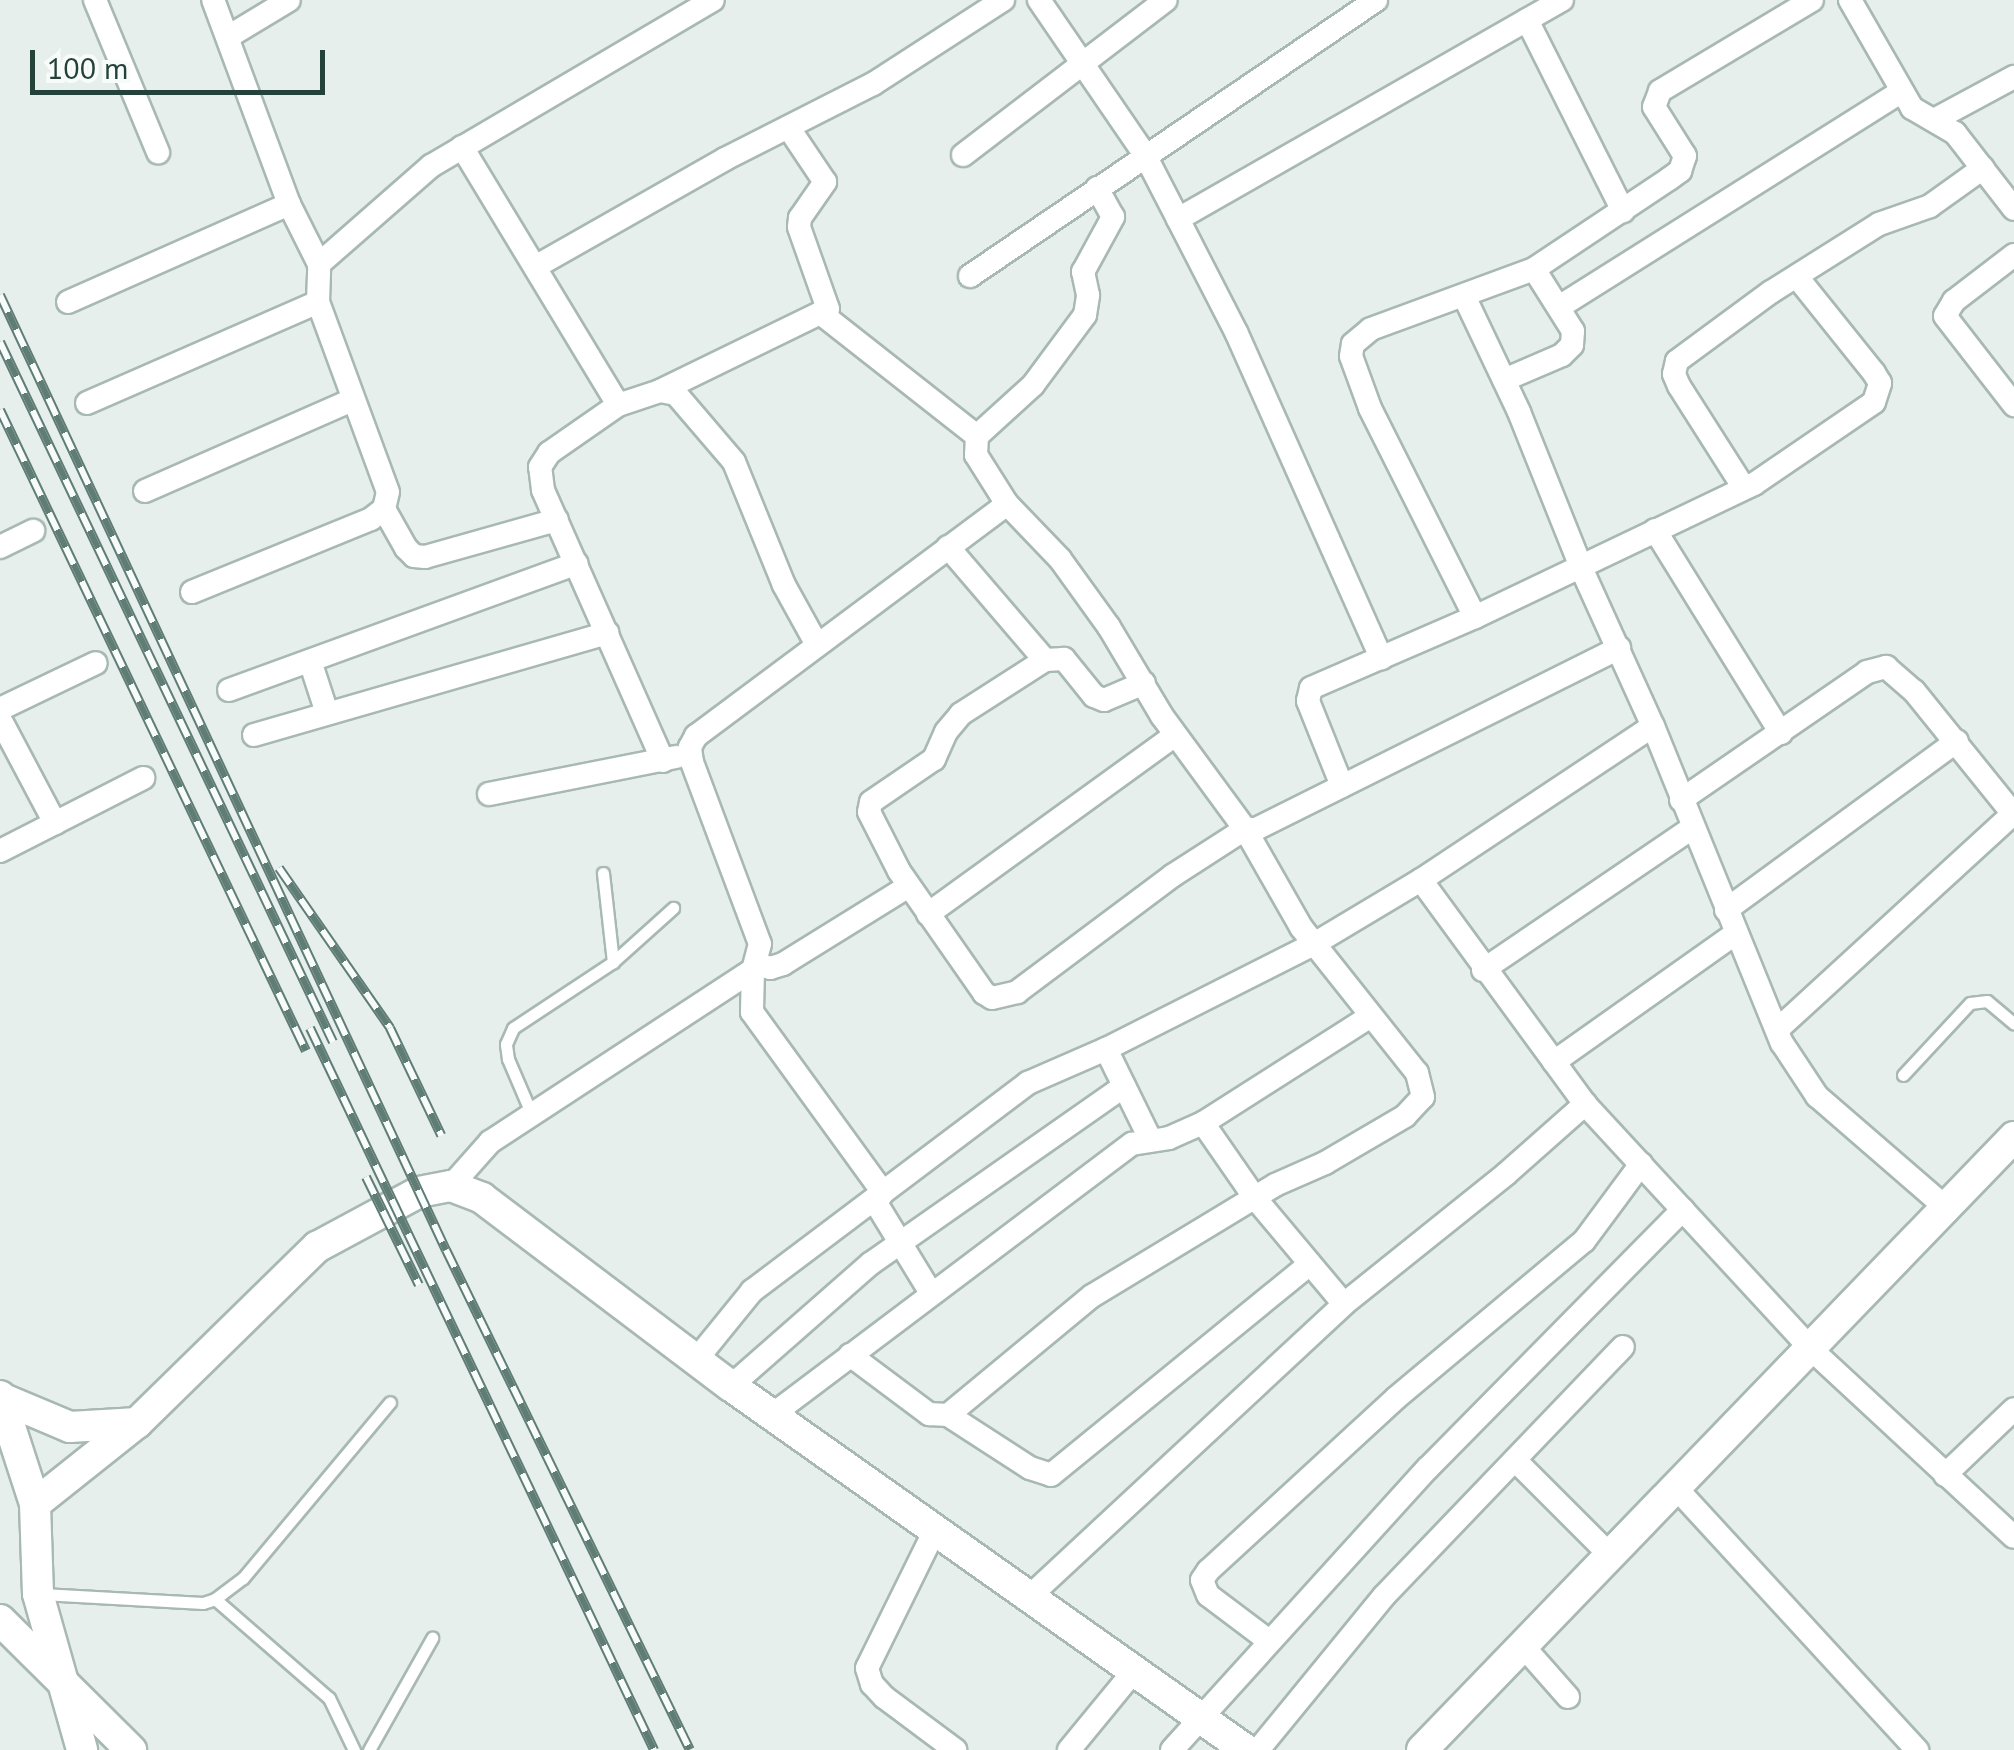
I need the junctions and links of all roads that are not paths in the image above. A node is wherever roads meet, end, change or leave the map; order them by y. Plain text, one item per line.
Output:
1 (95, 0) edge
2 (213, 0) edge
3 (289, 0) edge
4 (713, 0) edge
5 (1003, 0) edge
6 (1040, 0) edge
7 (1166, 0) edge
8 (1376, 0) edge
9 (1562, 0) edge
10 (1812, 0) edge
11 (1850, 0) edge
12 (1527, 20) junction
13 (228, 37) junction
14 (1082, 62) junction
15 (2014, 77) edge
16 (1902, 91) junction
17 (1936, 119) junction
18 (788, 127) junction
19 (462, 147) junction
20 (158, 152) dead end
21 (963, 155) dead end
22 (1144, 155) junction
23 (1983, 168) junction
24 (1097, 188) junction
25 (289, 204) junction
26 (2014, 209) edge
27 (1624, 211) junction
28 (1178, 219) junction
29 (2014, 256) edge
30 (318, 264) junction
31 (536, 268) junction
32 (1534, 269) junction
33 (970, 276) dead end
34 (1797, 277) junction
35 (1464, 296) junction
36 (68, 302) dead end
37 (318, 302) junction
38 (1559, 308) junction
39 (824, 316) junction
40 (1504, 380) junction
41 (660, 391) junction
42 (352, 400) junction
43 (87, 403) dead end
44 (618, 405) junction
45 (2014, 405) edge
46 (977, 436) junction
47 (1744, 488) junction
48 (145, 491) dead end
49 (1006, 504) junction
50 (384, 509) junction
51 (557, 520) junction
52 (1655, 530) junction
53 (33, 531) dead end
54 (0, 547) edge
55 (948, 547) junction
56 (577, 563) junction
57 (1581, 566) junction
58 (192, 592) dead end
59 (1474, 617) junction
60 (608, 633) junction
61 (816, 643) junction
62 (1619, 648) junction
63 (1381, 658) junction
64 (310, 660) junction
65 (1045, 660) junction
66 (96, 663) dead end
67 (1144, 684) junction
68 (229, 690) dead end
69 (0, 709) edge
70 (327, 713) junction
71 (0, 720) edge
72 (1653, 726) junction
73 (1781, 733) junction
74 (254, 734) dead end
75 (1175, 735) junction
76 (1957, 741) junction
77 (690, 747) junction
78 (664, 761) junction
79 (143, 778) dead end
80 (1342, 786) junction
81 (489, 794) dead end
82 (1681, 800) junction
83 (2014, 814) edge
84 (55, 823) junction
85 (1692, 828) junction
86 (1245, 829) junction
87 (0, 851) edge
88 (604, 873) dead end
89 (1421, 880) junction
90 (909, 886) junction
91 (674, 908) dead end
92 (1726, 910) junction
93 (928, 914) junction
94 (1736, 933) junction
95 (1314, 944) junction
96 (613, 962) junction
97 (755, 967) junction
98 (1483, 970) junction
99 (1371, 1016) junction
100 (2014, 1024) edge
101 (1776, 1030) junction
102 (1106, 1049) junction
103 (1554, 1062) junction
104 (1903, 1074) dead end
105 (1124, 1086) junction
106 (1585, 1104) junction
107 (532, 1115) junction
108 (1203, 1122) junction
109 (2014, 1137) edge
110 (1150, 1139) junction
111 (1641, 1164) junction
112 (451, 1186) junction
113 (883, 1192) junction
114 (1255, 1198) junction
115 (1945, 1207) junction
116 (1683, 1208) junction
117 (901, 1243) junction
118 (1310, 1264) junction
119 (930, 1293) junction
120 (1344, 1304) junction
121 (1623, 1347) dead end
122 (1812, 1350) junction
123 (850, 1355) junction
124 (696, 1360) junction
125 (731, 1386) junction
126 (0, 1397) edge
127 (390, 1402) dead end
128 (2014, 1408) edge
129 (772, 1415) junction
130 (948, 1415) junction
131 (137, 1422) junction
132 (1515, 1460) junction
133 (1945, 1475) junction
134 (1677, 1489) junction
135 (35, 1504) junction
136 (934, 1530) junction
137 (2014, 1538) edge
138 (1612, 1556) junction
139 (38, 1594) junction
140 (1029, 1597) junction
141 (215, 1599) junction
142 (0, 1620) edge
143 (432, 1638) dead end
144 (1269, 1642) junction
145 (1524, 1646) junction
146 (1134, 1671) junction
147 (67, 1688) junction
148 (1568, 1697) dead end
149 (1199, 1717) junction
150 (82, 1750) edge
151 (131, 1750) edge
152 (354, 1750) edge
153 (369, 1750) edge
154 (956, 1750) edge
155 (1068, 1750) edge
156 (1172, 1750) edge
157 (1246, 1750) edge
158 (1258, 1750) edge
159 (1422, 1750) edge
160 (1917, 1750) edge

1 - 20 street
2 - 13 street
3 - 13 street
4 - 19 street
5 - 18 street
6 - 14 street
7 - 14 street
8 - 22 street
9 - 12 street
10 - 27 street
11 - 16 street
12 - 27 street
12 - 28 street
13 - 25 street
14 - 21 street
14 - 22 street
15 - 17 street
16 - 17 street
16 - 38 street
17 - 23 street
18 - 31 street
18 - 39 street
19 - 30 street
19 - 31 street
22 - 24 street
22 - 28 street
23 - 26 street
23 - 34 street
24 - 33 street
24 - 46 street
25 - 30 street
25 - 36 street
27 - 32 street
28 - 63 street
29 - 45 street
30 - 37 street
31 - 44 street
32 - 35 street
32 - 38 street
34 - 47 street
34 - 47 street
35 - 40 street
35 - 59 street
37 - 42 street
37 - 43 street
38 - 40 street
39 - 41 street
39 - 46 street
40 - 57 street
41 - 44 street
41 - 61 street
42 - 48 street
42 - 50 street
44 - 51 street
46 - 49 street
47 - 52 street
49 - 55 street
49 - 67 street
50 - 51 street
50 - 58 street
51 - 56 street
52 - 57 street
52 - 73 street
53 - 54 street
55 - 61 street
55 - 65 street
56 - 60 street
56 - 64 street
57 - 59 street
57 - 62 street
59 - 63 street
60 - 70 street
60 - 78 street
61 - 77 street
62 - 72 street
62 - 80 street
63 - 80 street
64 - 68 street
64 - 70 street
65 - 67 street
65 - 90 street
66 - 69 street
67 - 75 street
70 - 74 street
71 - 84 street
72 - 82 street
72 - 89 street
73 - 76 street
73 - 82 street
75 - 86 street
75 - 93 street
76 - 83 street
76 - 92 street
77 - 78 street
77 - 97 street
78 - 81 street
79 - 84 street
80 - 86 street
82 - 85 street
83 - 101 street
84 - 87 street
85 - 92 street
85 - 98 street
86 - 93 street
86 - 95 street
88 - 96 lane
89 - 95 street
89 - 98 street
90 - 93 street
90 - 97 street
91 - 96 lane
92 - 94 street
94 - 101 street
94 - 103 street
95 - 99 street
95 - 102 street
96 - 107 lane
97 - 107 street
97 - 113 street
98 - 103 street
99 - 108 street
99 - 114 street
100 - 104 lane
101 - 115 street
102 - 105 street
102 - 113 street
103 - 106 street
105 - 110 street
105 - 117 street
106 - 111 street
106 - 120 street
107 - 112 street
108 - 110 street
108 - 114 street
109 - 115 street
110 - 119 street
111 - 116 street
111 - 144 street
112 - 124 street
112 - 131 street
113 - 117 street
113 - 124 street
114 - 118 street
114 - 130 street
115 - 122 street
116 - 122 street
116 - 144 street
117 - 119 street
117 - 125 street
118 - 120 street
118 - 130 street
119 - 123 street
120 - 140 street
121 - 132 street
122 - 133 street
122 - 134 street
123 - 129 street
123 - 130 street
124 - 125 street
125 - 129 street
126 - 131 street
126 - 135 street
127 - 141 lane
128 - 133 street
129 - 136 street
131 - 135 street
132 - 138 street
132 - 158 street
133 - 137 street
134 - 138 street
134 - 160 street
135 - 139 street
136 - 140 street
136 - 154 street
138 - 145 street
139 - 141 lane
139 - 147 street
140 - 146 street
141 - 152 lane
142 - 147 street
143 - 153 lane
144 - 149 street
145 - 148 street
145 - 159 street
146 - 149 street
146 - 155 street
147 - 150 street
147 - 151 street
149 - 156 street
149 - 157 street

